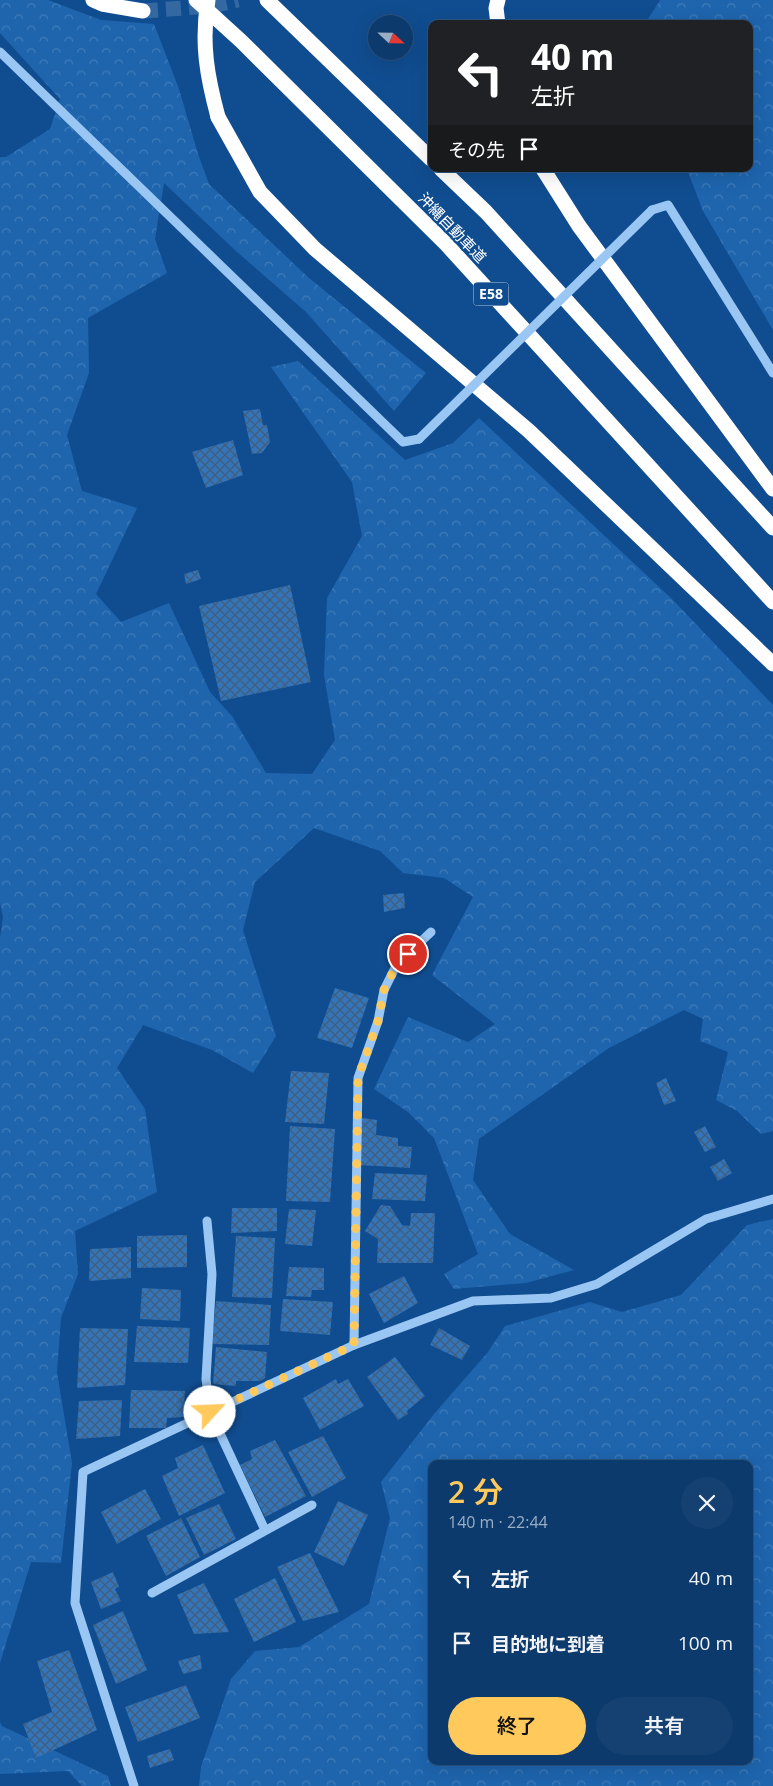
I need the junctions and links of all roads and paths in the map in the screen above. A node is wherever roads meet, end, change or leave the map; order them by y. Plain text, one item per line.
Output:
1 (93, 0) edge
2 (196, 0) edge
3 (208, 0) edge
4 (267, 0) edge
5 (498, 0) edge
6 (143, 11) tunnel mouth
7 (498, 20) edge
8 (0, 52) edge
9 (428, 156) edge
10 (444, 172) edge
11 (545, 172) edge
12 (773, 373) edge
13 (773, 489) edge
14 (773, 528) edge
15 (773, 602) edge
16 (773, 664) edge
17 (431, 932) dead end
18 (773, 1198) edge
19 (207, 1221) dead end
20 (354, 1345) junction
21 (210, 1412) junction
22 (312, 1505) dead end
23 (265, 1530) junction
24 (152, 1593) dead end
25 (134, 1786) edge

1 - 6 highway
2 - 15 highway, 沖縄自動車道 / E58
3 - 16 highway, bridge
4 - 9 highway
5 - 7 highway
8 - 12 street, bridge
10 - 14 highway
11 - 13 highway
17 - 20 street
18 - 20 street
19 - 21 street
20 - 21 street
21 - 23 street
21 - 25 street
22 - 23 street
23 - 24 street

